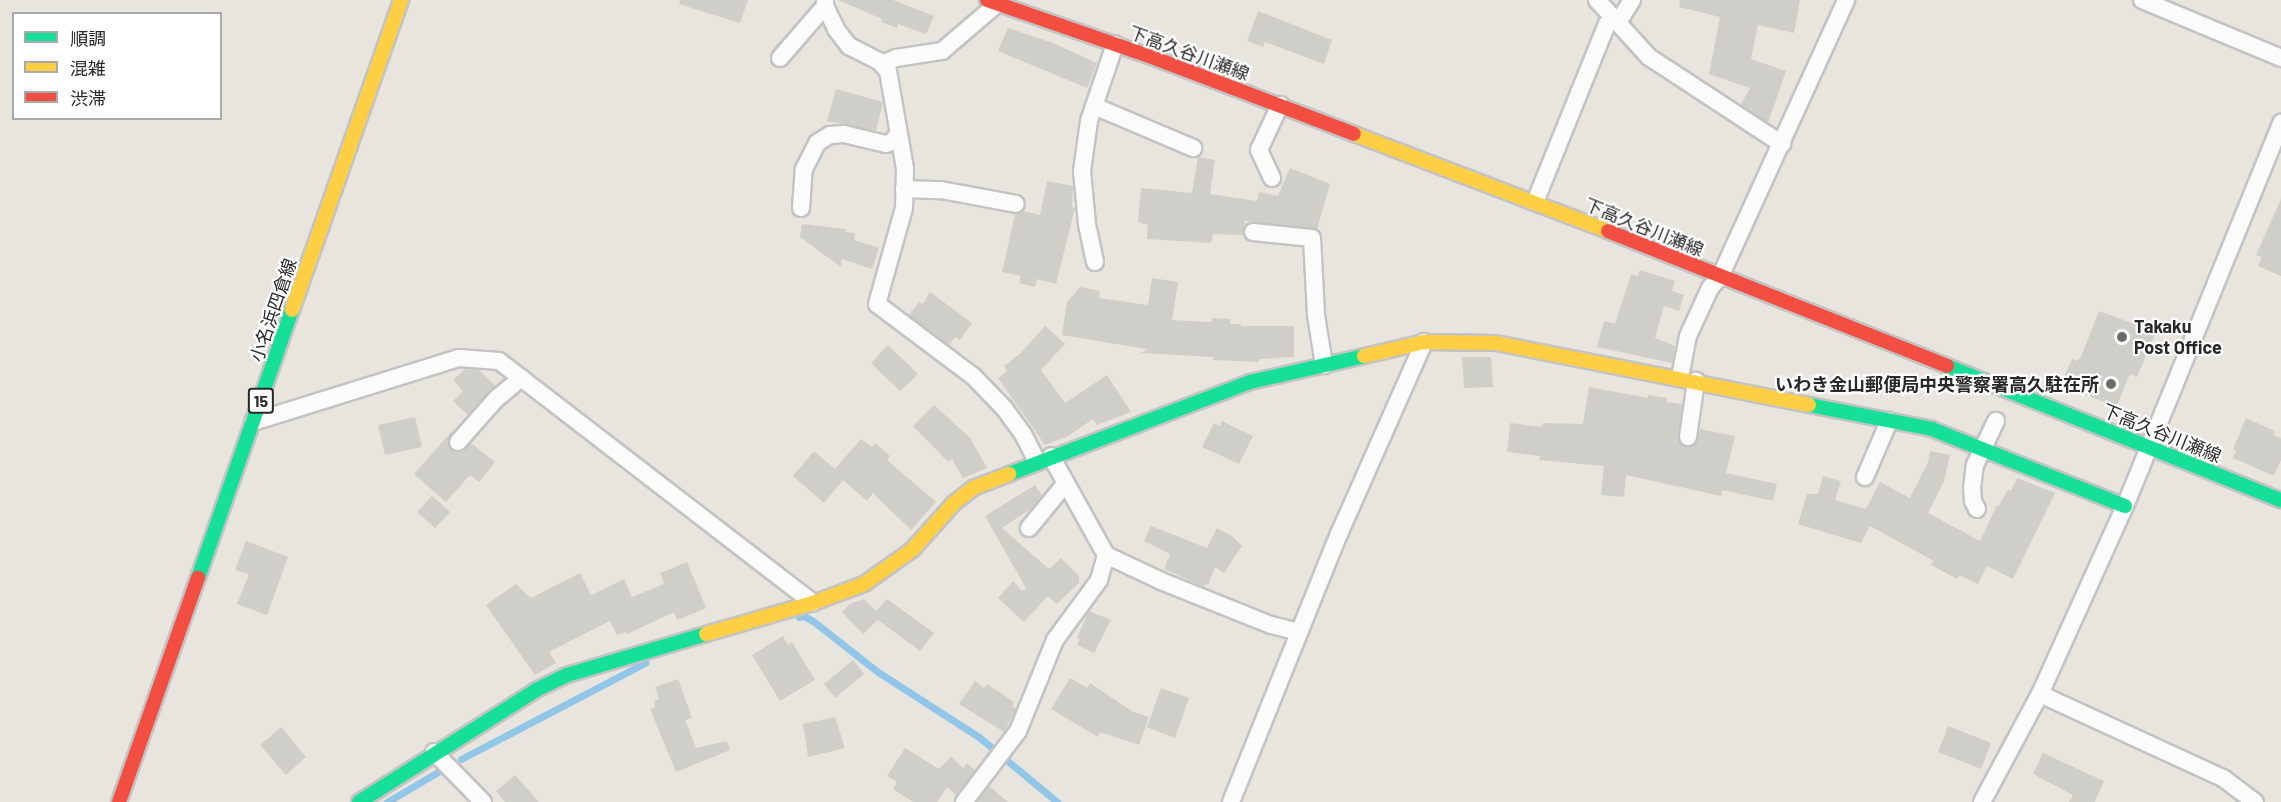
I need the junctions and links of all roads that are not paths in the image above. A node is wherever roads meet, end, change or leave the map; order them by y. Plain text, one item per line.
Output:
1 (401, 0) edge
2 (1597, 0) edge
3 (1632, 0) edge
4 (1846, 0) edge
5 (2142, 0) edge
6 (825, 3) edge
7 (1001, 3) edge
8 (1615, 20) junction
9 (1115, 44) junction
10 (780, 58) dead end
11 (2281, 58) edge
12 (882, 64) junction
13 (1280, 105) junction
14 (1094, 106) junction
15 (2281, 123) edge
16 (898, 134) junction
17 (1782, 144) junction
18 (1193, 148) dead end
19 (1272, 178) dead end
20 (904, 189) junction
21 (1535, 202) junction
22 (1017, 204) dead end
23 (801, 208) dead end
24 (1253, 232) dead end
25 (1095, 262) dead end
26 (1720, 277) junction
27 (1424, 342) junction
28 (1324, 365) junction
29 (521, 378) junction
30 (1688, 379) junction
31 (1996, 420) dead end
32 (1889, 421) junction
33 (254, 422) junction
34 (1688, 437) dead end
35 (458, 442) dead end
36 (2147, 447) junction
37 (1983, 448) junction
38 (1044, 459) junction
39 (1865, 477) dead end
40 (1066, 483) junction
41 (2281, 500) edge
42 (2125, 506) junction
43 (1977, 509) dead end
44 (1029, 528) dead end
45 (1106, 555) junction
46 (813, 603) junction
47 (1299, 632) junction
48 (2040, 694) junction
49 (434, 752) junction
50 (120, 802) edge
51 (359, 802) edge
52 (483, 802) edge
53 (964, 802) edge
54 (1231, 802) edge
55 (1982, 802) edge
56 (2255, 802) edge

1 - 33 main road, 小名浜四倉線 / 15
2 - 8 street
3 - 8 street
4 - 17 street
5 - 11 street
6 - 10 street
6 - 12 street
7 - 9 main road, 下高久谷川瀬線
7 - 12 street
8 - 17 street
8 - 21 street
9 - 13 main road, 下高久谷川瀬線
9 - 14 street
12 - 16 street
13 - 19 street
13 - 21 main road, 下高久谷川瀬線
14 - 18 street
14 - 25 street
15 - 36 street
16 - 20 street
16 - 23 street
17 - 26 street
20 - 22 street
20 - 38 street
21 - 26 main road, 下高久谷川瀬線
24 - 28 street
26 - 30 street
26 - 36 main road, 下高久谷川瀬線
27 - 28 main road
27 - 30 main road
27 - 47 street
28 - 38 main road
29 - 33 street
29 - 35 street
29 - 46 street
30 - 32 main road
30 - 34 street
31 - 37 street
32 - 37 main road
32 - 39 street
33 - 50 main road, 小名浜四倉線 / 15
36 - 41 main road, 下高久谷川瀬線
36 - 42 street
37 - 42 main road
37 - 43 street
38 - 40 street
38 - 46 main road
40 - 44 street
40 - 45 street
42 - 48 street
45 - 47 street
45 - 53 street
46 - 49 main road
47 - 54 street
48 - 55 street
48 - 56 street
49 - 51 main road
49 - 52 street

